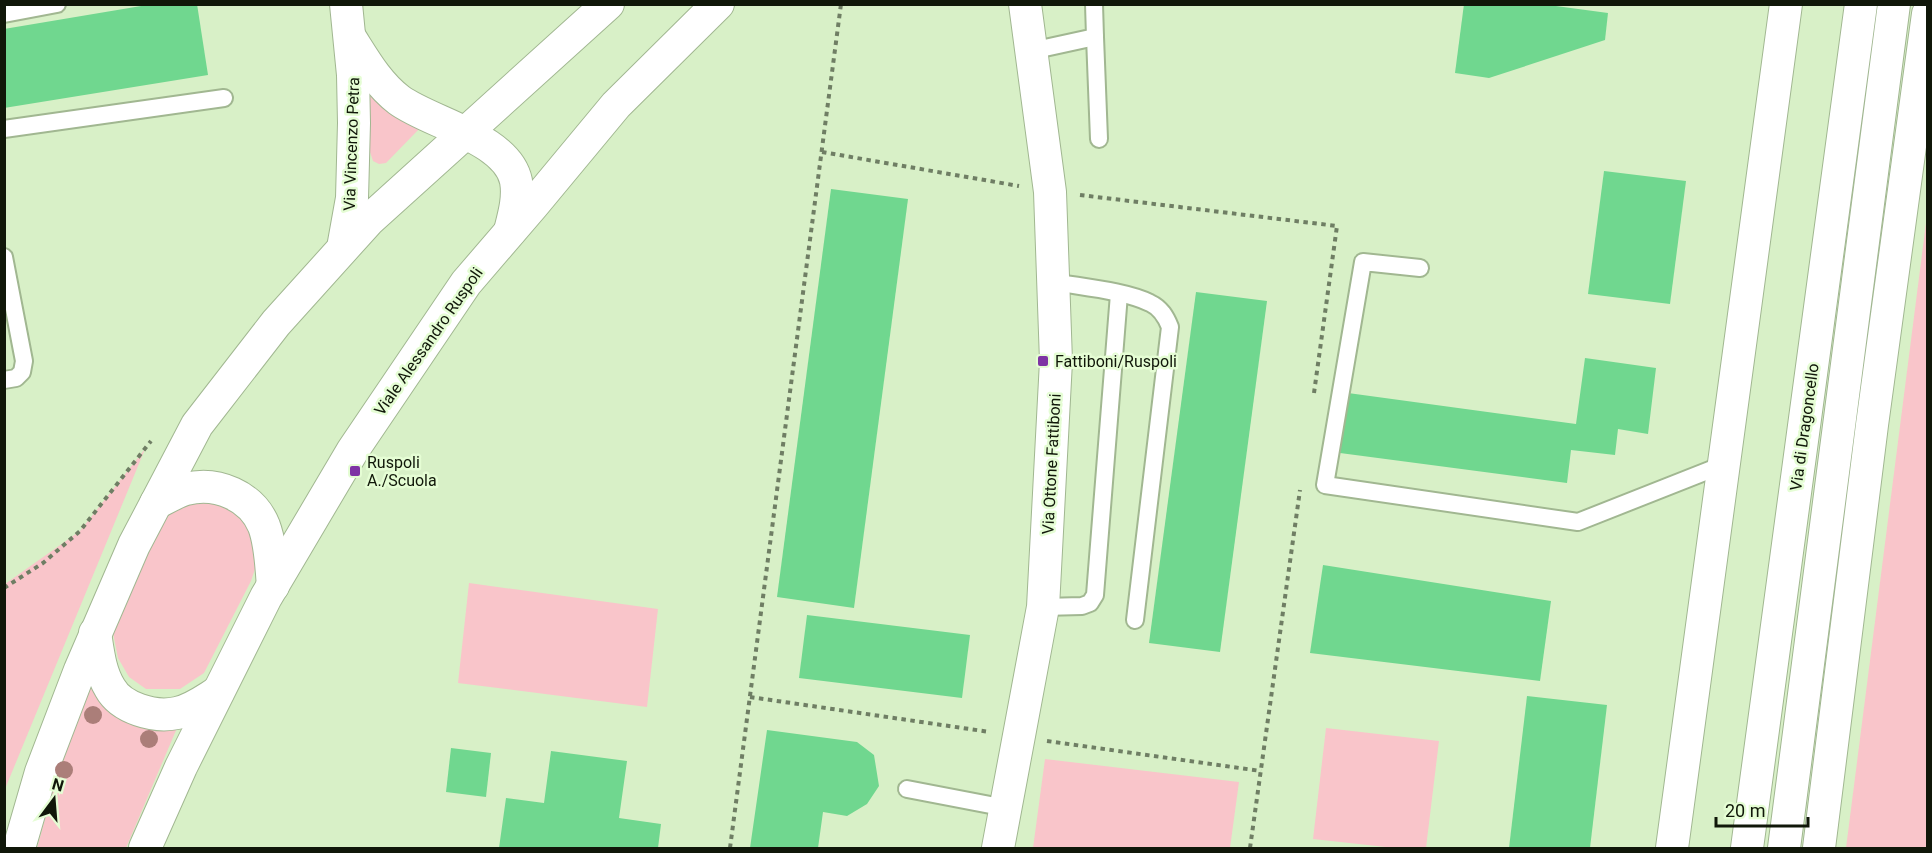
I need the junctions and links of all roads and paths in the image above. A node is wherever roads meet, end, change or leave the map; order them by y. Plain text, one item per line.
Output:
1 (57, 4) edge
2 (346, 4) edge
3 (608, 4) edge
4 (718, 4) edge
5 (842, 4) edge
6 (1025, 4) edge
7 (1094, 4) edge
8 (1786, 4) edge
9 (1861, 4) edge
10 (1894, 4) edge
11 (4, 14) edge
12 (1928, 14) edge
13 (1095, 37) junction
14 (351, 39) junction
15 (1031, 51) junction
16 (224, 98) dead end
17 (4, 129) edge
18 (464, 133) junction
19 (1099, 139) dead end
20 (822, 152) junction
21 (1050, 192) junction
22 (510, 231) junction
23 (343, 248) junction
24 (4, 257) edge
25 (1420, 268) dead end
26 (1054, 282) junction
27 (1119, 294) junction
28 (4, 380) edge
29 (1312, 404) dead end
30 (152, 439) dead end
31 (1725, 464) junction
32 (1301, 487) dead end
33 (156, 503) junction
34 (273, 586) junction
35 (4, 588) edge
36 (1043, 607) junction
37 (1135, 620) dead end
38 (95, 633) junction
39 (218, 692) junction
40 (907, 789) dead end
41 (1006, 808) junction
42 (19, 849) edge
43 (145, 849) edge
44 (730, 849) edge
45 (998, 849) edge
46 (1250, 849) edge
47 (1672, 849) edge
48 (1747, 849) edge
49 (1784, 849) edge
50 (1819, 849) edge

1 - 11 lane
2 - 14 street, Via Vincenzo Petra
3 - 18 street
4 - 22 street, Viale Alessandro Ruspoli
5 - 20 path
6 - 15 street, Via Ottone Fattiboni
7 - 13 lane
8 - 31 street
9 - 48 street, Via di Dragoncello
10 - 49 street, Via di Dragoncello
12 - 50 street
13 - 15 lane
13 - 19 lane
14 - 18 street
14 - 23 street, Via Vincenzo Petra
15 - 21 street, Via Ottone Fattiboni
16 - 17 lane
18 - 22 street
18 - 23 street
20 - 21 path
20 - 44 path
21 - 26 street, Via Ottone Fattiboni
21 - 29 path
22 - 34 street, Viale Alessandro Ruspoli
23 - 33 street
24 - 28 lane
25 - 31 lane
26 - 27 lane
26 - 36 street, Via Ottone Fattiboni
27 - 36 lane
27 - 37 lane
30 - 35 path
31 - 47 street
32 - 46 path
33 - 34 street
33 - 38 street
34 - 39 street, Viale Alessandro Ruspoli
36 - 41 street, Via Ottone Fattiboni
38 - 39 street
38 - 42 street
39 - 43 street, Viale Alessandro Ruspoli
40 - 41 lane
41 - 45 street, Via Ottone Fattiboni

